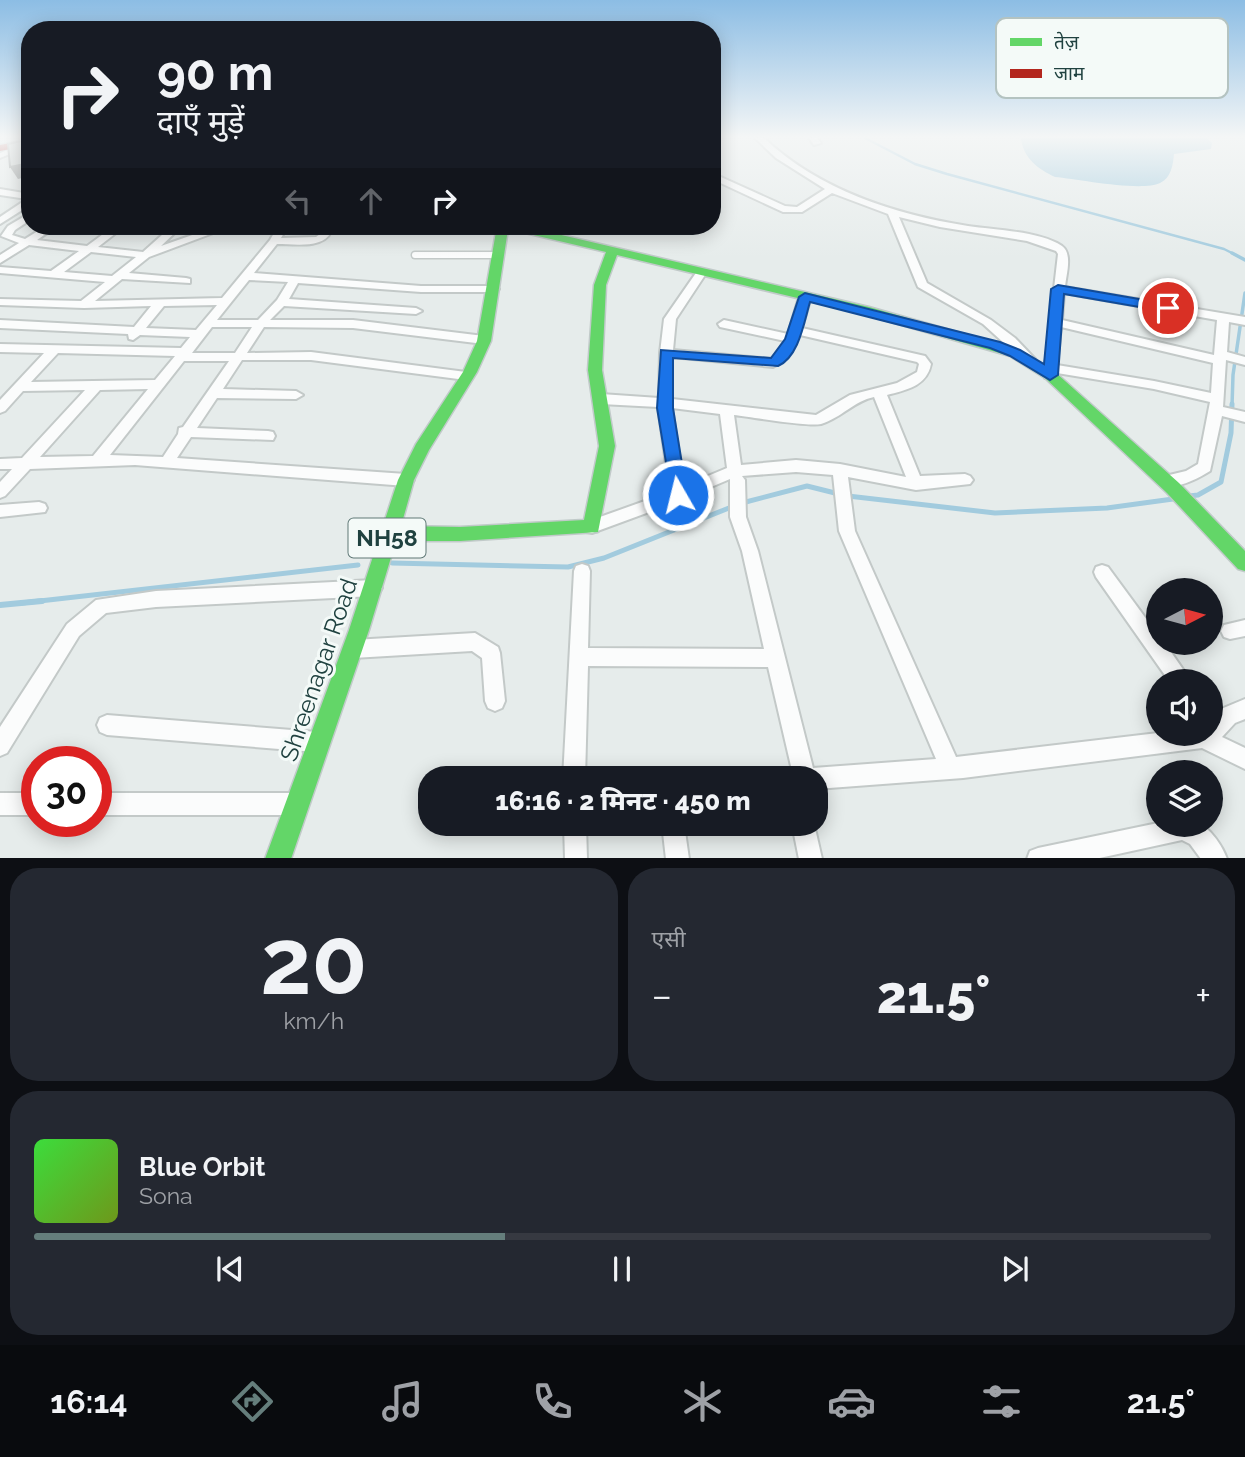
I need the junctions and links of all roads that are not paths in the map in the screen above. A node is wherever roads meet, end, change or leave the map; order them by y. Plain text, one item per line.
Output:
1 (814, 178) edge
2 (721, 180) edge
3 (833, 188) junction
4 (0, 192) edge
5 (21, 197) edge
6 (21, 206) edge
7 (892, 212) junction
8 (0, 221) edge
9 (21, 221) edge
10 (4, 231) edge
11 (37, 235) edge
12 (108, 235) edge
13 (167, 235) edge
14 (202, 235) edge
15 (278, 235) edge
16 (324, 235) edge
17 (502, 235) edge
18 (544, 235) edge
19 (274, 241) junction
20 (25, 242) junction
21 (89, 249) junction
22 (612, 251) junction
23 (145, 255) junction
24 (415, 255) dead end
25 (496, 255) junction
26 (0, 260) edge
27 (0, 270) edge
28 (702, 272) junction
29 (53, 275) junction
30 (245, 276) junction
31 (119, 278) junction
32 (295, 280) junction
33 (186, 281) dead end
34 (421, 289) junction
35 (493, 289) junction
36 (1058, 289) junction
37 (805, 297) junction
38 (223, 301) junction
39 (0, 302) edge
40 (161, 302) junction
41 (281, 302) junction
42 (84, 305) junction
43 (416, 311) junction
44 (1234, 319) edge
45 (1055, 322) junction
46 (208, 323) junction
47 (261, 323) junction
48 (0, 324) edge
49 (724, 324) dead end
50 (411, 330) junction
51 (137, 332) junction
52 (198, 334) junction
53 (793, 334) junction
54 (484, 340) junction
55 (6, 348) edge
56 (54, 350) junction
57 (121, 351) junction
58 (666, 353) junction
59 (184, 355) junction
60 (240, 355) junction
61 (0, 358) edge
62 (1221, 358) junction
63 (1245, 361) edge
64 (1032, 362) junction
65 (1051, 371) junction
66 (466, 376) junction
67 (161, 384) junction
68 (97, 385) junction
69 (19, 387) junction
70 (879, 392) junction
71 (212, 393) junction
72 (296, 395) dead end
73 (601, 399) junction
74 (665, 402) junction
75 (1218, 407) junction
76 (0, 408) edge
77 (726, 410) junction
78 (1242, 417) edge
79 (184, 432) junction
80 (268, 436) dead end
81 (97, 461) junction
82 (26, 463) junction
83 (166, 463) junction
84 (0, 464) edge
85 (840, 470) junction
86 (736, 476) junction
87 (406, 480) junction
88 (965, 481) dead end
89 (916, 484) junction
90 (1169, 485) junction
91 (0, 492) edge
92 (678, 495) junction
93 (39, 508) dead end
94 (0, 511) edge
95 (592, 527) junction
96 (388, 533) junction
97 (1238, 549) edge
98 (1245, 563) edge
99 (582, 571) dead end
100 (1102, 572) dead end
101 (373, 588) junction
102 (353, 649) junction
103 (578, 657) junction
104 (776, 658) junction
105 (1172, 669) edge
106 (495, 701) dead end
107 (1245, 709) edge
108 (1223, 720) edge
109 (107, 725) dead end
110 (1146, 740) edge
111 (1223, 741) edge
112 (317, 743) junction
113 (0, 746) edge
114 (1245, 759) edge
115 (575, 766) edge
116 (802, 766) edge
117 (950, 767) junction
118 (828, 777) edge
119 (0, 804) edge
120 (21, 804) edge
121 (112, 804) edge
122 (297, 804) junction
123 (575, 836) edge
124 (675, 836) edge
125 (806, 836) edge
126 (278, 858) edge
127 (576, 858) edge
128 (678, 858) edge
129 (811, 858) edge
130 (1043, 858) edge
131 (1215, 858) edge

1 - 3 street
2 - 3 street
3 - 7 street
4 - 5 street
6 - 8 street
7 - 36 street
7 - 64 street
9 - 10 street
10 - 20 street
11 - 20 street
12 - 21 street
13 - 23 street
14 - 23 street
15 - 19 street
16 - 19 street
17 - 25 main road, Shreenagar Road / NH58
18 - 22 main road
19 - 30 street
20 - 21 street
20 - 26 street
21 - 23 street
21 - 29 street
22 - 28 main road
22 - 73 main road
23 - 31 street
24 - 25 lane
25 - 35 main road, Shreenagar Road / NH58
27 - 29 street
28 - 37 main road
28 - 58 street
29 - 31 street
30 - 32 street
30 - 38 street
31 - 33 street
31 - 42 street
32 - 34 street
32 - 41 street
34 - 35 street
34 - 43 street
35 - 54 main road, Shreenagar Road / NH58
36 - 44 street
36 - 45 street
37 - 53 street
37 - 64 main road
38 - 40 street
38 - 46 street
39 - 42 street
40 - 42 street
40 - 51 street
41 - 43 street
41 - 47 street
43 - 50 street
44 - 62 street
45 - 62 street
45 - 65 street
46 - 47 street
46 - 52 street
47 - 50 street
47 - 60 street
48 - 51 street
49 - 53 street
50 - 54 street
51 - 52 street
51 - 57 street
52 - 59 street
53 - 58 street
53 - 70 street
54 - 66 main road, Shreenagar Road / NH58
55 - 56 street
55 - 61 street
56 - 57 street
56 - 69 street
57 - 59 street
58 - 74 street
59 - 60 street
59 - 67 street
60 - 66 street
60 - 71 street
62 - 63 street
62 - 75 street
64 - 65 main road
65 - 75 street
65 - 90 main road
66 - 87 main road, Shreenagar Road / NH58
67 - 68 street
67 - 81 street
68 - 69 street
68 - 82 street
69 - 76 street
70 - 77 street
70 - 89 street
71 - 72 street
71 - 79 street
73 - 74 street
73 - 95 main road
74 - 77 street
74 - 92 street
75 - 78 street
75 - 90 street
77 - 86 street
79 - 80 street
79 - 83 street
81 - 82 street
81 - 83 street
82 - 84 street
82 - 91 street
83 - 87 street
85 - 86 street
85 - 89 street
85 - 117 street
86 - 92 street
86 - 104 street
87 - 96 main road, Shreenagar Road / NH58
88 - 89 street
90 - 97 main road
92 - 95 street
93 - 94 street
95 - 96 main road
96 - 101 main road, Shreenagar Road / NH58
97 - 98 main road
99 - 103 street
100 - 105 street
101 - 102 main road, Shreenagar Road / NH58
101 - 113 street
102 - 106 street
102 - 112 main road, Shreenagar Road / NH58
103 - 104 street
103 - 115 street
104 - 116 street
107 - 108 street
109 - 112 street
110 - 117 street
111 - 114 street
112 - 122 main road, Shreenagar Road / NH58
117 - 118 street
119 - 120 street
121 - 122 street
122 - 126 main road, Shreenagar Road / NH58
123 - 127 street
124 - 128 street
125 - 129 street
130 - 131 street

